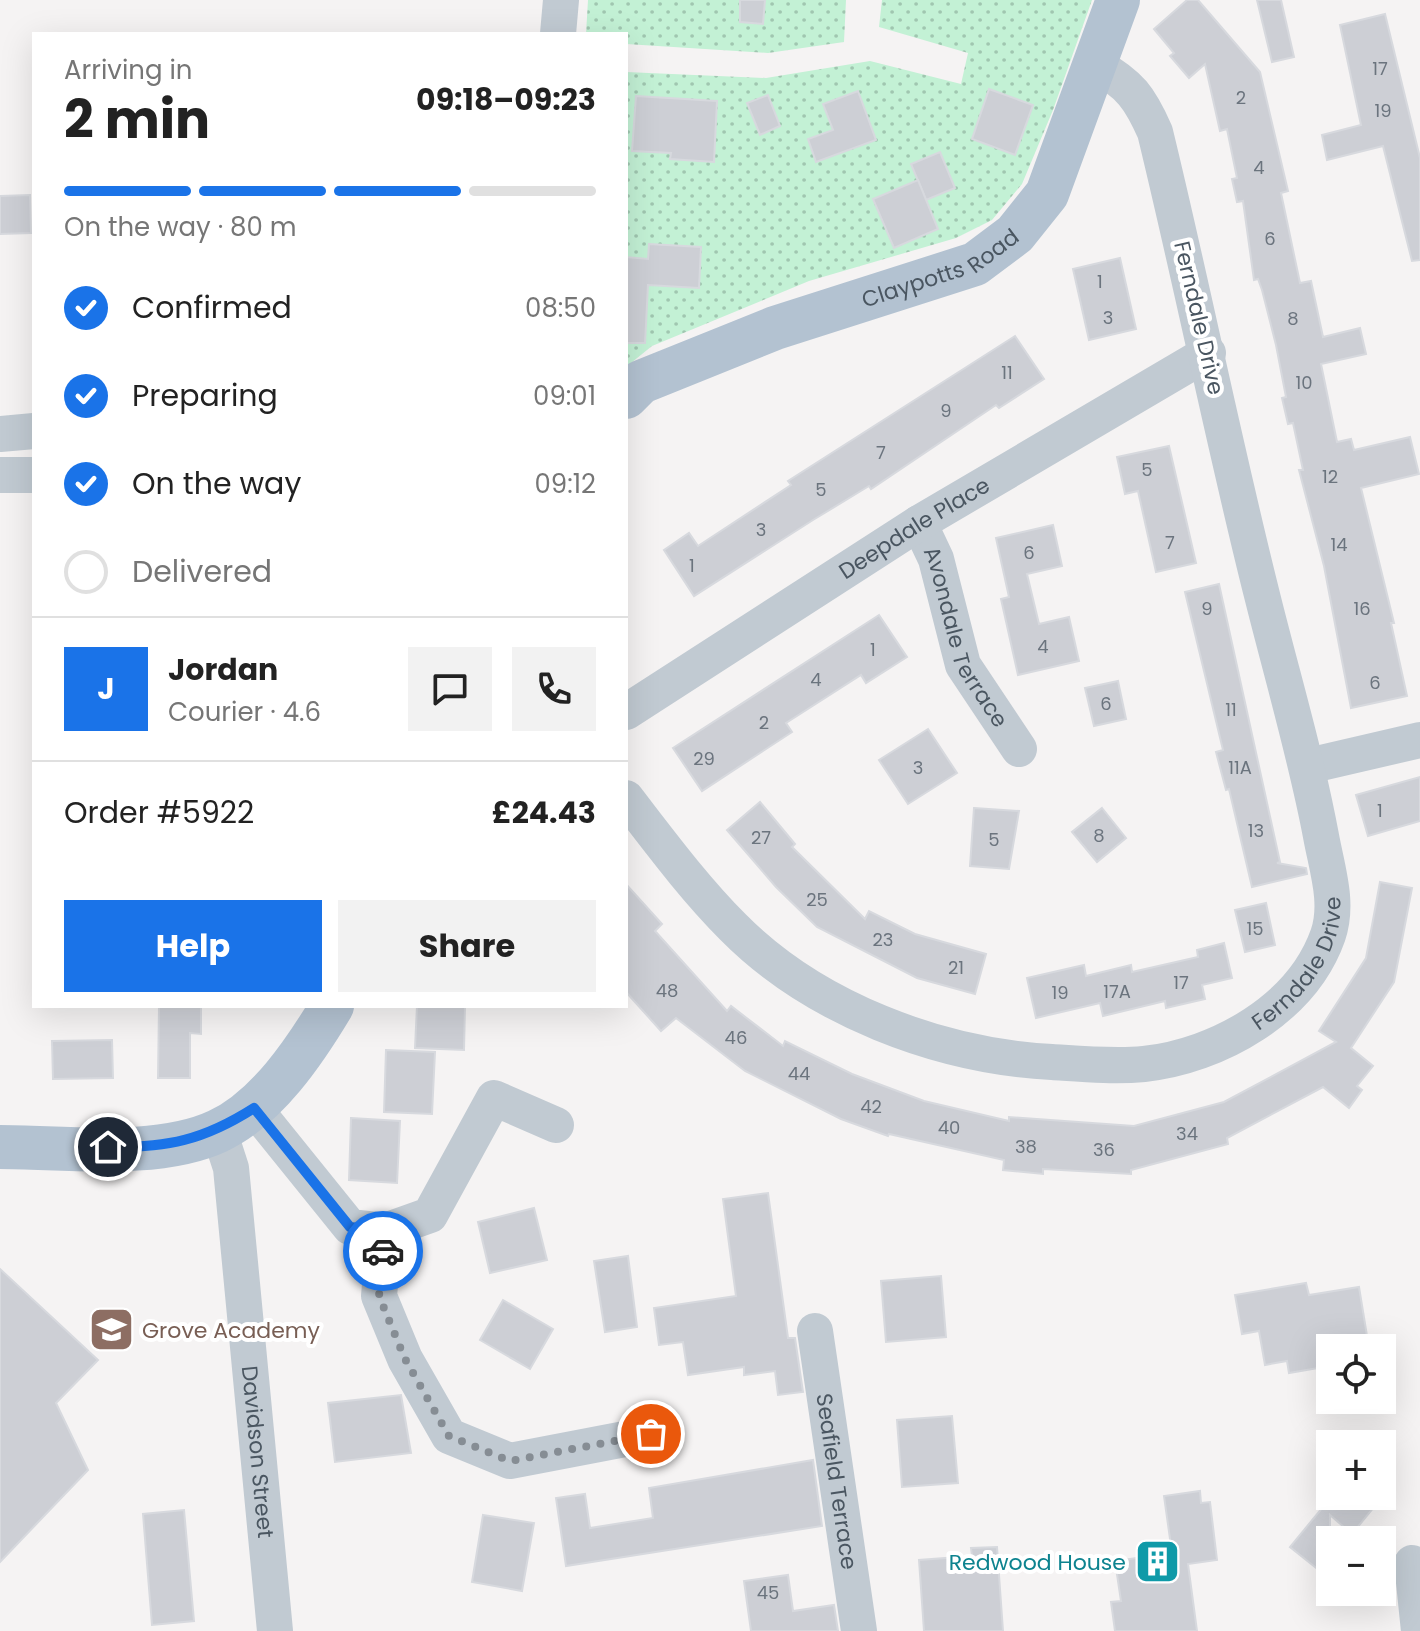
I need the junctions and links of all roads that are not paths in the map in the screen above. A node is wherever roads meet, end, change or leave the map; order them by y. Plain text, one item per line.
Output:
1 (561, 0) edge
2 (1118, 0) edge
3 (558, 32) edge
4 (1097, 66) junction
5 (1208, 353) junction
6 (628, 395) edge
7 (32, 431) edge
8 (0, 434) edge
9 (0, 475) edge
10 (32, 475) edge
11 (919, 523) junction
12 (628, 711) edge
13 (1420, 740) edge
14 (1019, 749) dead end
15 (1308, 766) junction
16 (628, 800) edge
17 (331, 1008) edge
18 (236, 1120) junction
19 (556, 1125) dead end
20 (0, 1147) edge
21 (385, 1231) junction
22 (815, 1331) dead end
23 (651, 1434) dead end
24 (1412, 1563) dead end
25 (275, 1631) edge
26 (859, 1631) edge
27 (1419, 1631) edge

1 - 3 street
2 - 4 main road, Claypotts Road
4 - 5 street, Ferndale Drive
4 - 6 main road, Claypotts Road
5 - 11 street, Deepdale Place
5 - 15 street, Ferndale Drive
7 - 8 street
9 - 10 street
11 - 12 street, Deepdale Place
11 - 14 street, Avondale Terrace
13 - 15 street
15 - 16 street, Ferndale Drive
17 - 18 main road
18 - 20 main road
18 - 21 street
18 - 25 street, Davidson Street
19 - 21 street
21 - 23 street
22 - 26 street, Seafield Terrace
24 - 27 street

